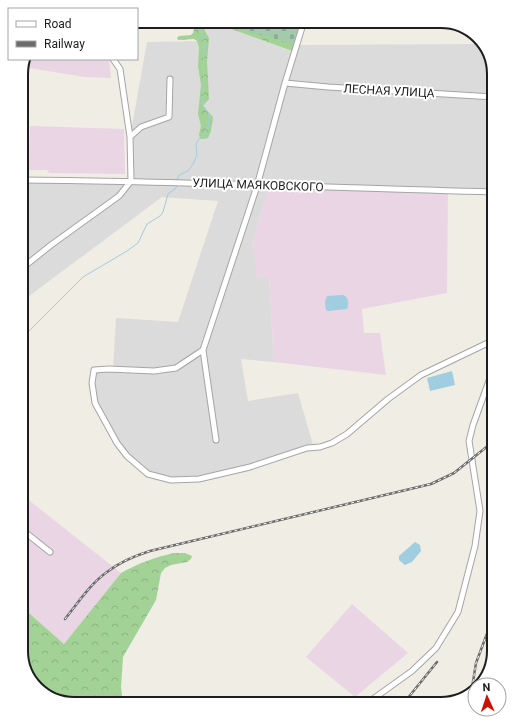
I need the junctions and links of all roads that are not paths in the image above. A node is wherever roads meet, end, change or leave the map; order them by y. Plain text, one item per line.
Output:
1 (302, 28) edge
2 (114, 60) edge
3 (170, 79) dead end
4 (285, 83) junction
5 (487, 97) edge
6 (130, 137) junction
7 (28, 180) edge
8 (131, 181) junction
9 (257, 186) junction
10 (487, 192) edge
11 (28, 263) edge
12 (487, 343) edge
13 (203, 350) junction
14 (487, 386) edge
15 (216, 440) dead end
16 (28, 535) edge
17 (50, 552) dead end
18 (376, 697) edge

1 - 4 street
2 - 6 street
3 - 6 street
4 - 5 street, ЛЕСНАЯ УЛИЦА
4 - 9 street
6 - 8 street
7 - 8 street, УЛИЦА МАЯКОВСКОГО
8 - 9 street, УЛИЦА МАЯКОВСКОГО
8 - 11 street
9 - 10 street, УЛИЦА МАЯКОВСКОГО
9 - 13 street
12 - 13 street
13 - 15 street
14 - 18 street
16 - 17 street

